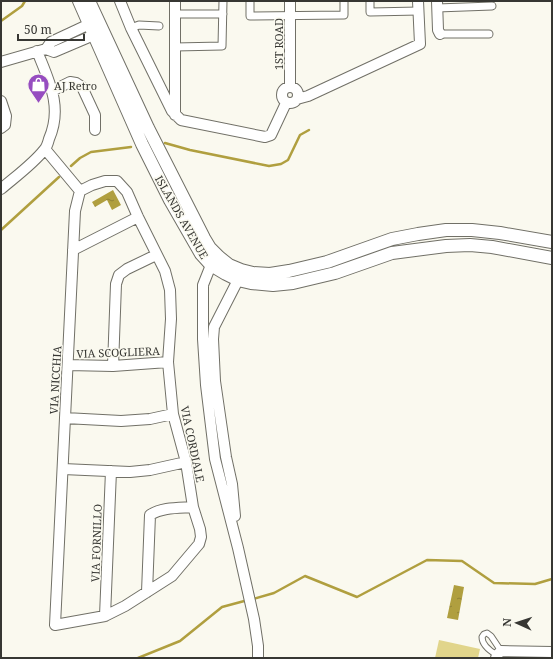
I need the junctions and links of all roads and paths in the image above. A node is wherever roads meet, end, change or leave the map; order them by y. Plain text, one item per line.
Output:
1 (79, 1) edge
2 (89, 1) edge
3 (120, 1) edge
4 (175, 1) edge
5 (223, 1) edge
6 (250, 1) edge
7 (290, 1) edge
8 (344, 1) edge
9 (370, 1) edge
10 (437, 5) edge
11 (418, 6) edge
12 (492, 6) dead end
13 (175, 14) junction
14 (223, 14) junction
15 (290, 16) junction
16 (159, 26) dead end
17 (96, 28) junction
18 (131, 28) junction
19 (440, 34) joint
20 (489, 34) dead end
21 (175, 47) junction
22 (42, 50) junction
23 (1, 62) edge
24 (290, 87) junction
25 (52, 91) junction
26 (297, 99) junction
27 (1, 101) edge
28 (286, 103) junction
29 (175, 115) junction
30 (1, 128) edge
31 (95, 130) dead end
32 (45, 149) junction
33 (1, 189) edge
34 (80, 191) junction
35 (138, 217) junction
36 (552, 242) edge
37 (73, 250) junction
38 (156, 255) junction
39 (552, 258) edge
40 (215, 261) junction
41 (240, 275) junction
42 (204, 326) junction
43 (214, 327) junction
44 (168, 362) junction
45 (68, 365) junction
46 (113, 366) junction
47 (173, 414) junction
48 (65, 418) junction
49 (186, 462) junction
50 (63, 469) junction
51 (111, 471) junction
52 (193, 507) junction
53 (238, 548) junction
54 (147, 592) junction
55 (105, 616) junction
56 (56, 625) joint
57 (552, 652) edge
58 (498, 654) edge
59 (539, 655) edge
60 (258, 658) edge

1 - 17 street, ISLANDS AVENUE
2 - 17 street, ISLANDS AVENUE
3 - 18 street
4 - 13 street
5 - 14 street
6 - 15 street
7 - 15 street, 1ST ROAD
8 - 15 street
9 - 11 street
10 - 12 street
10 - 19 street
11 - 26 street
13 - 14 street
13 - 21 street
14 - 21 street
15 - 24 street, 1ST ROAD
16 - 18 street
17 - 22 street
17 - 40 street, ISLANDS AVENUE
18 - 29 street
19 - 20 street
21 - 29 street
22 - 23 street
22 - 25 street
24 - 26 street
24 - 28 street
25 - 31 street
25 - 32 street
26 - 28 street
27 - 30 street
28 - 29 street
32 - 33 street
32 - 34 street
34 - 35 street, VIA CORDIALE
34 - 37 street, VIA NICCHIA
35 - 37 street
35 - 38 street, VIA CORDIALE
36 - 41 street, ISLANDS AVENUE
37 - 45 street, VIA NICCHIA
38 - 44 street, VIA CORDIALE
38 - 46 street
39 - 41 street, ISLANDS AVENUE
40 - 41 street, ISLANDS AVENUE
40 - 42 street
41 - 43 street
42 - 43 street
42 - 53 street
43 - 53 street
44 - 46 street, VIA SCOGLIERA
44 - 47 street, VIA CORDIALE
45 - 46 street, VIA SCOGLIERA
45 - 48 street, VIA NICCHIA
47 - 48 street
47 - 49 street, VIA CORDIALE
48 - 50 street, VIA NICCHIA
49 - 51 street
49 - 52 street, VIA CORDIALE
50 - 51 street
50 - 56 street, VIA NICCHIA
51 - 55 street, VIA FORNILLO
52 - 54 street, VIA CORDIALE
52 - 54 street
53 - 60 street
54 - 55 street, VIA CORDIALE
55 - 56 street, VIA CORDIALE
57 - 59 street
58 - 59 street

